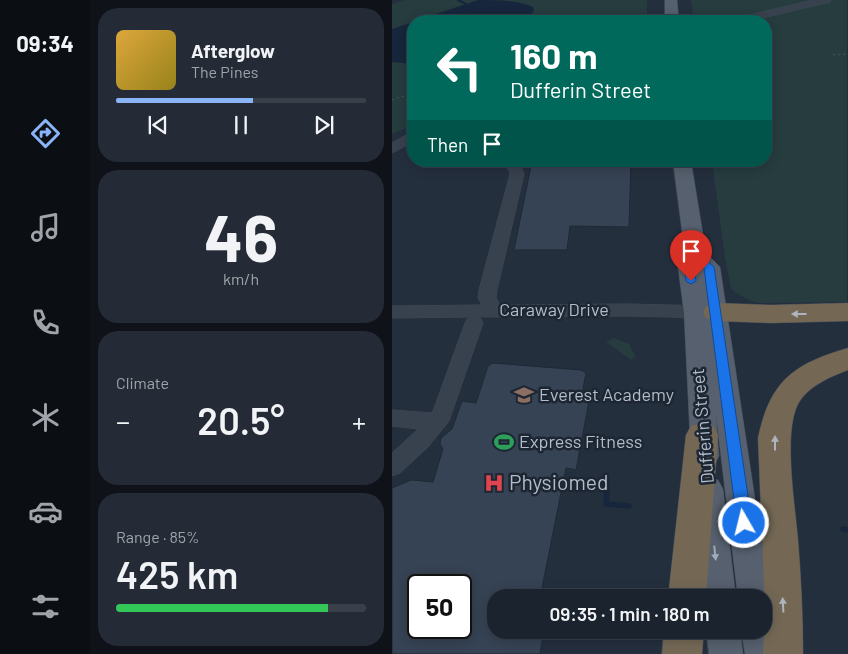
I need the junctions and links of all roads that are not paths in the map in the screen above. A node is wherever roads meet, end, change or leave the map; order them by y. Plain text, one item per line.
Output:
1 (671, 0) edge
2 (826, 0) edge
3 (672, 15) edge
4 (763, 15) edge
5 (407, 140) edge
6 (392, 149) edge
7 (514, 167) edge
8 (683, 167) edge
9 (494, 310) junction
10 (392, 312) edge
11 (848, 312) edge
12 (703, 318) junction
13 (474, 323) junction
14 (392, 325) edge
15 (848, 358) edge
16 (392, 418) edge
17 (435, 422) junction
18 (702, 435) junction
19 (392, 467) edge
20 (689, 589) edge
21 (719, 589) edge
22 (752, 589) edge
23 (683, 639) edge
24 (724, 639) edge
25 (760, 639) edge
26 (682, 654) edge
27 (726, 654) edge
28 (762, 654) edge
29 (783, 654) edge

1 - 3 main road
2 - 4 lane
5 - 6 street
7 - 9 street
8 - 12 main road, Dufferin Street
9 - 10 street, Caraway Drive
9 - 12 street, Caraway Drive
11 -> 12 highway
12 - 13 street, Caraway Drive
12 - 18 main road, Dufferin Street
12 - 22 main road, Dufferin Street
13 - 14 street, Caraway Drive
13 - 17 street
29 -> 15 highway
16 - 17 lane
17 - 19 street
18 - 20 highway
18 -> 21 main road, Dufferin Street
23 - 26 highway
24 - 27 main road
25 - 28 main road

